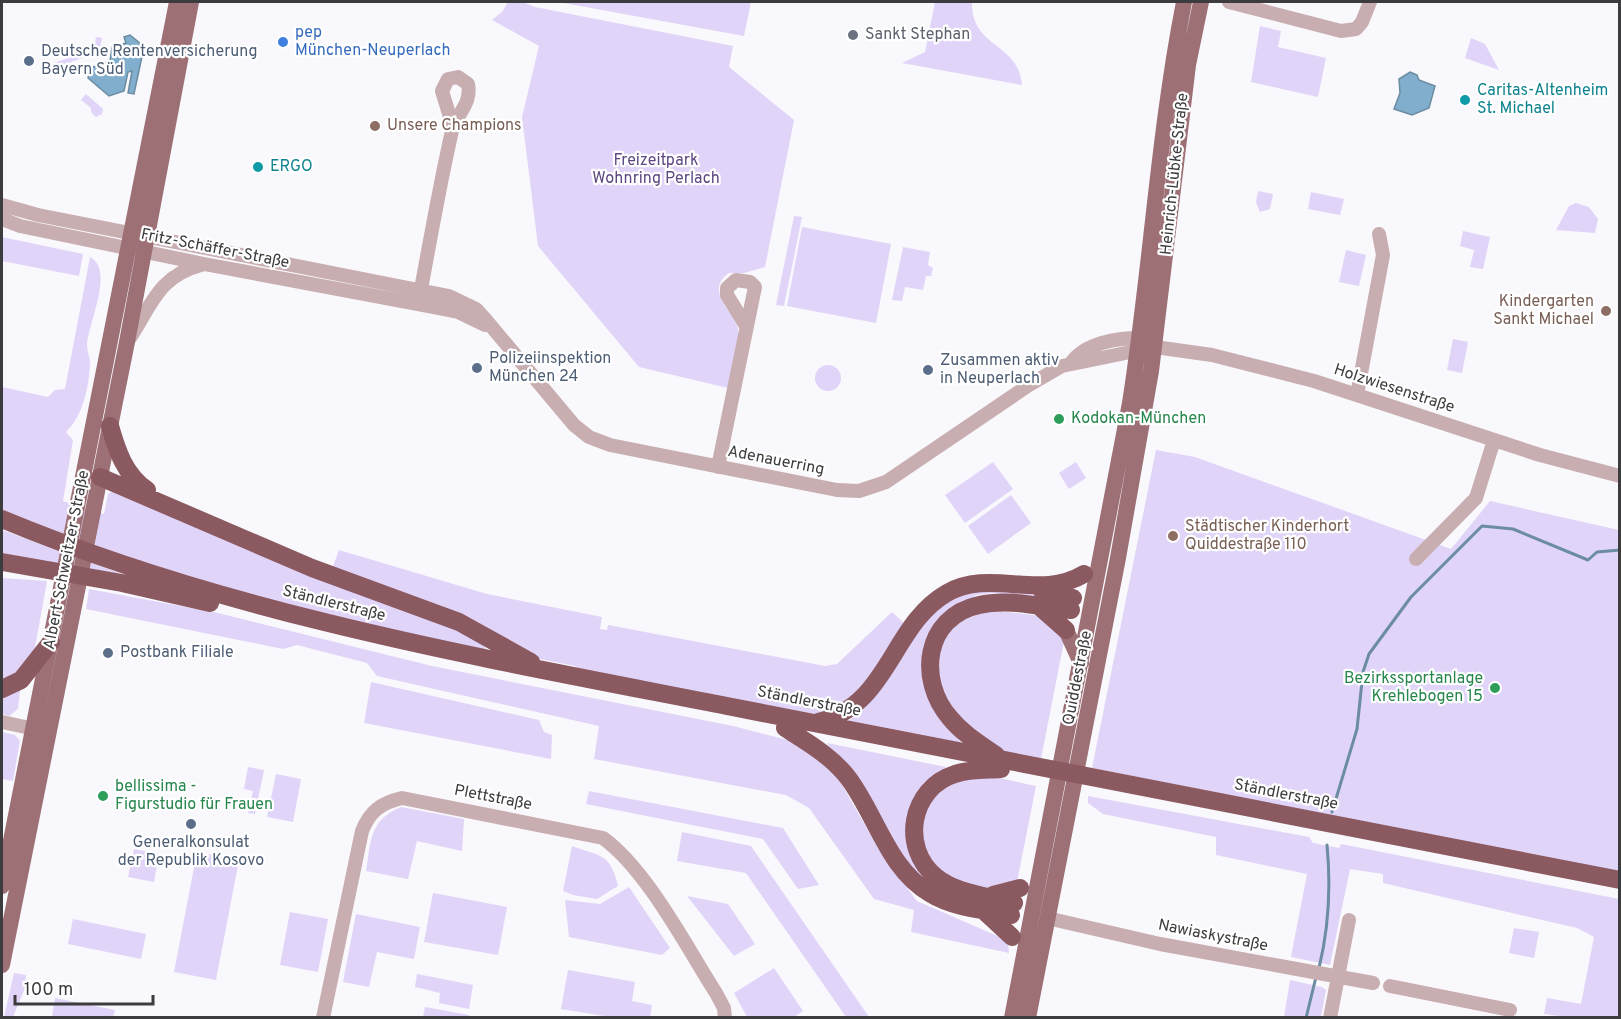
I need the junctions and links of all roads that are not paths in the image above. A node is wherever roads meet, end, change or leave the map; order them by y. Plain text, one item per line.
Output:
1 (177, 2) edge
2 (191, 2) edge
3 (1184, 2) edge
4 (1201, 2) edge
5 (1229, 2) edge
6 (1370, 2) edge
7 (453, 127) dead end
8 (2, 205) edge
9 (2, 219) edge
10 (1379, 234) dead end
11 (138, 242) junction
12 (204, 264) junction
13 (421, 289) junction
14 (423, 305) junction
15 (746, 326) dead end
16 (490, 328) junction
17 (127, 342) junction
18 (1139, 345) junction
19 (1155, 347) junction
20 (1358, 395) junction
21 (111, 426) junction
22 (1494, 440) junction
23 (718, 466) junction
24 (1620, 476) edge
25 (90, 484) junction
26 (174, 508) junction
27 (2, 519) edge
28 (1104, 550) junction
29 (1416, 559) dead end
30 (2, 562) edge
31 (2, 569) edge
32 (46, 570) junction
33 (1084, 574) joint
34 (1019, 586) junction
35 (1072, 604) junction
36 (66, 605) junction
37 (1038, 606) junction
38 (1097, 609) junction
39 (1066, 630) joint
40 (51, 642) junction
41 (1081, 663) junction
42 (539, 669) junction
43 (2, 689) edge
44 (2, 722) edge
45 (813, 723) junction
46 (784, 728) junction
47 (41, 730) junction
48 (1009, 766) junction
49 (1116, 787) junction
50 (1041, 867) junction
51 (1620, 880) edge
52 (2, 886) edge
53 (1620, 890) edge
54 (1015, 902) junction
55 (985, 903) junction
56 (1037, 915) junction
57 (1349, 920) dead end
58 (1011, 937) joint
59 (1023, 955) junction
60 (2, 965) edge
61 (1338, 978) junction
62 (1373, 983) dead end
63 (1390, 986) dead end
64 (1510, 1010) dead end
65 (323, 1017) edge
66 (725, 1017) edge
67 (1012, 1017) edge
68 (1028, 1017) edge
69 (1330, 1017) edge

1 - 11 main road
2 - 11 main road
3 - 18 main road, Heinrich-Lübke-Straße
4 - 19 main road, Heinrich-Lübke-Straße
5 - 6 street
7 - 13 street
8 - 11 street, Fritz-Schäffer-Straße
9 - 11 street, Fritz-Schäffer-Straße
10 - 20 street
11 - 12 street, Fritz-Schäffer-Straße
11 - 13 street, Fritz-Schäffer-Straße
11 - 17 main road, Albert-Schweitzer-Straße
11 - 25 main road, Albert-Schweitzer-Straße
12 - 14 street, Fritz-Schäffer-Straße
12 - 17 street, Albert-Schweitzer-Straße
13 - 14 street
13 - 16 street, Adenauerring
14 - 16 street, Adenauerring
15 - 23 street
16 - 23 street, Adenauerring
17 - 21 main road, Albert-Schweitzer-Straße
18 - 19 street
18 - 23 street, Adenauerring
18 - 28 main road, Quiddestraße
19 - 20 street, Holzwiesenstraße
19 - 38 main road, Quiddestraße
20 - 22 street, Holzwiesenstraße
21 - 25 main road, Albert-Schweitzer-Straße
21 - 26 highway
22 - 24 street, Holzwiesenstraße
22 - 29 street
25 - 26 highway
25 - 36 main road, Albert-Schweitzer-Straße
26 - 42 highway
27 - 42 highway, Ständlerstraße
28 - 33 main road
28 - 38 main road, Quiddestraße
30 - 32 highway, Ständlerstraße
31 - 32 highway
32 - 46 highway, Ständlerstraße
33 - 34 highway
34 - 35 highway
34 - 45 highway
35 - 37 highway
35 - 38 main road
36 - 40 main road, Albert-Schweitzer-Straße
36 - 47 main road, Albert-Schweitzer-Straße
37 - 39 highway
37 - 48 highway
38 - 41 main road, Quiddestraße
38 - 56 main road, Quiddestraße
39 - 41 main road
40 - 43 highway
40 - 47 main road, Albert-Schweitzer-Straße
41 - 50 main road, Quiddestraße
42 - 45 highway, Ständlerstraße
44 - 47 street
45 - 48 highway, Ständlerstraße
46 - 48 highway, Ständlerstraße
46 - 55 highway
47 - 52 main road, Albert-Schweitzer-Straße
47 - 60 main road, Albert-Schweitzer-Straße
48 - 49 highway, Ständlerstraße
48 - 55 highway
49 - 51 highway, Ständlerstraße
49 - 53 highway, Ständlerstraße
50 - 54 main road
50 - 56 main road, Quiddestraße
54 - 55 highway
54 - 55 highway
54 - 56 main road
55 - 58 highway
56 - 59 main road, Quiddestraße
56 - 61 street, Nawiaskystraße
56 - 68 main road, Quiddestraße
57 - 61 street
58 - 59 main road
59 - 67 main road, Quiddestraße
61 - 62 street, Nawiaskystraße
61 - 69 street
63 - 64 street
65 - 66 street, Plettstraße

